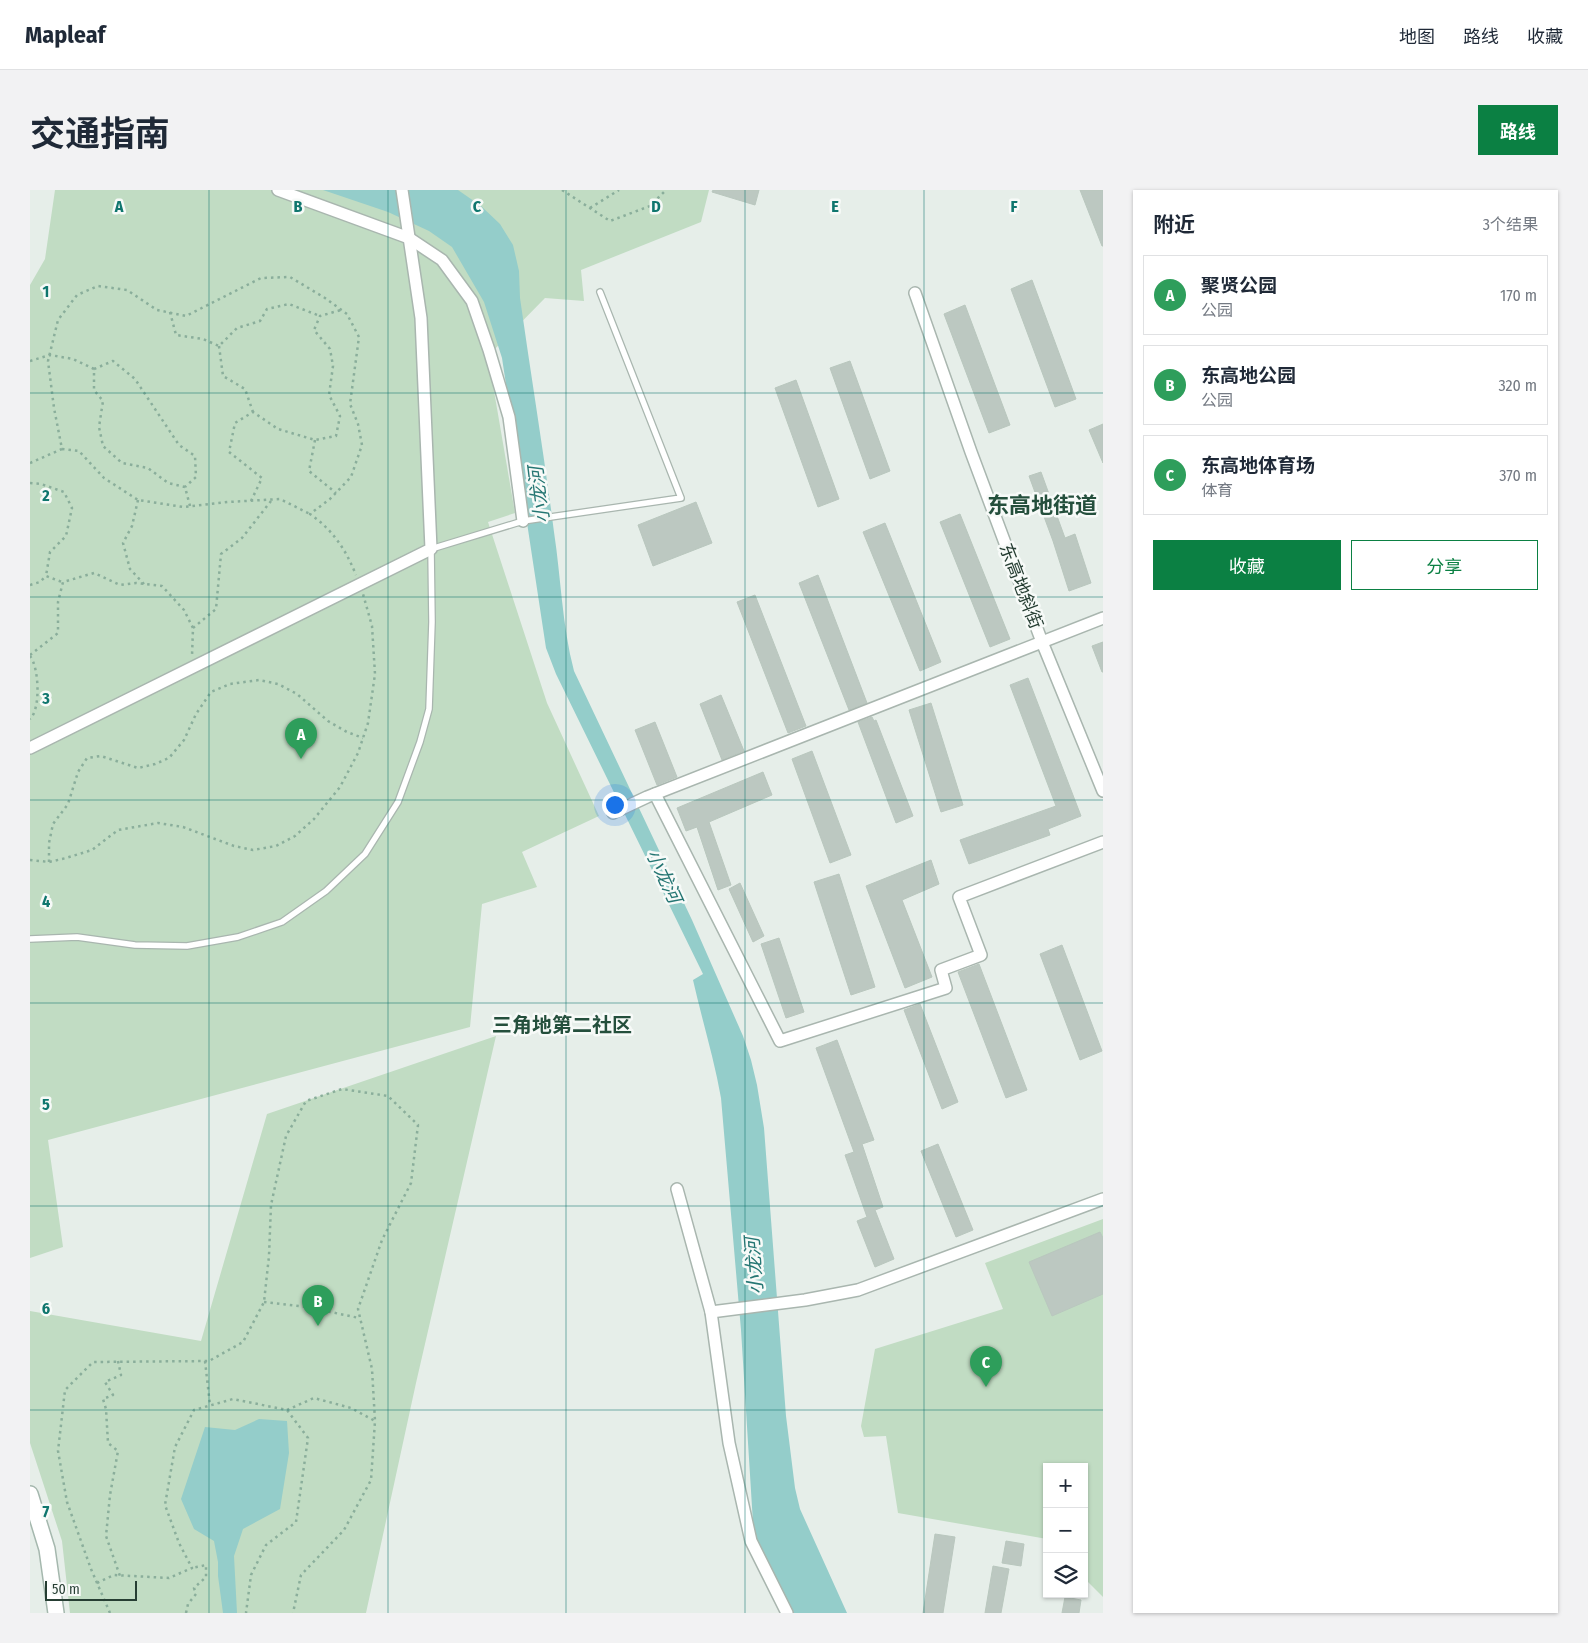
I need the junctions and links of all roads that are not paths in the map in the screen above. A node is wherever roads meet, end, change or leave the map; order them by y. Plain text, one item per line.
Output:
1 (278, 190) edge
2 (402, 190) edge
3 (408, 234) junction
4 (600, 292) dead end
5 (915, 293) dead end
6 (523, 521) junction
7 (430, 549) junction
8 (1103, 618) edge
9 (1042, 642) junction
10 (30, 748) edge
11 (1103, 791) edge
12 (651, 796) junction
13 (613, 813) dead end
14 (1103, 842) edge
15 (30, 939) edge
16 (677, 1189) dead end
17 (1103, 1199) edge
18 (711, 1312) junction
19 (30, 1494) edge
20 (56, 1613) edge
21 (787, 1613) edge

1 - 3 street
2 - 3 street
3 - 6 street
3 - 7 street
4 - 6 lane
5 - 9 street, 东高地斜街
6 - 7 lane
7 - 10 street
7 - 15 lane
8 - 9 street
9 - 11 street, 东高地斜街
9 - 12 street
12 - 13 street
12 - 14 street
16 - 18 street
17 - 18 street
18 - 21 street
19 - 20 street

